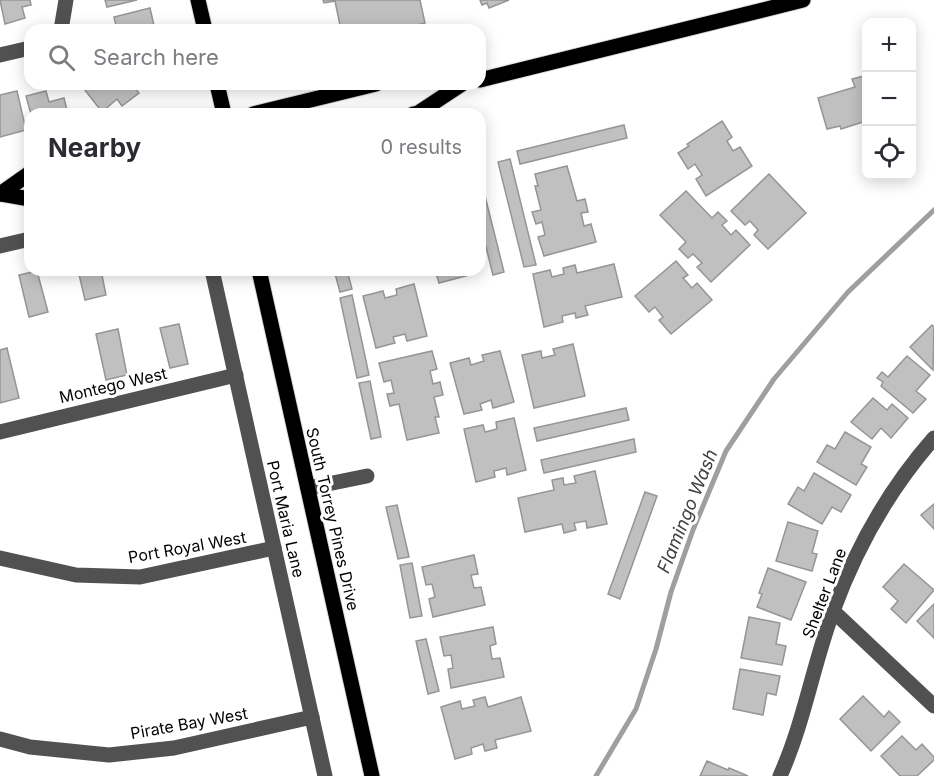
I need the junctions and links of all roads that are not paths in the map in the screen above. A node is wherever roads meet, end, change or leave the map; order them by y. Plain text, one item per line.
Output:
1 (66, 0) edge
2 (198, 0) edge
3 (803, 0) edge
4 (62, 24) edge
5 (204, 24) edge
6 (24, 49) edge
7 (0, 55) edge
8 (486, 79) edge
9 (218, 90) edge
10 (351, 90) edge
11 (451, 90) edge
12 (223, 108) edge
13 (278, 108) edge
14 (425, 108) edge
15 (24, 177) edge
16 (0, 194) edge
17 (24, 198) edge
18 (24, 240) edge
19 (0, 246) edge
20 (213, 276) edge
21 (260, 276) edge
22 (236, 375) junction
23 (0, 432) edge
24 (934, 438) edge
25 (367, 476) dead end
26 (308, 488) junction
27 (274, 548) junction
28 (0, 558) edge
29 (833, 611) junction
30 (934, 706) edge
31 (312, 717) junction
32 (0, 739) edge
33 (325, 776) edge
34 (372, 776) edge
35 (780, 776) edge

1 - 4 street
2 - 5 main road
3 - 8 main road
6 - 7 street
9 - 12 main road
10 - 13 main road
11 - 14 main road
15 - 16 main road
16 - 17 main road
18 - 19 street
20 - 22 street, Port Maria Lane
21 - 26 main road, South Torrey Pines Drive
22 - 23 street, Montego West
22 - 27 street, Port Maria Lane
24 - 29 street, Shelter Lane
25 - 26 street
26 - 34 main road, South Torrey Pines Drive
27 - 28 street, Port Royal West
27 - 31 street, Port Maria Lane
29 - 30 street
29 - 35 street, Shelter Lane
31 - 32 street, Pirate Bay West
31 - 33 street, Port Maria Lane

